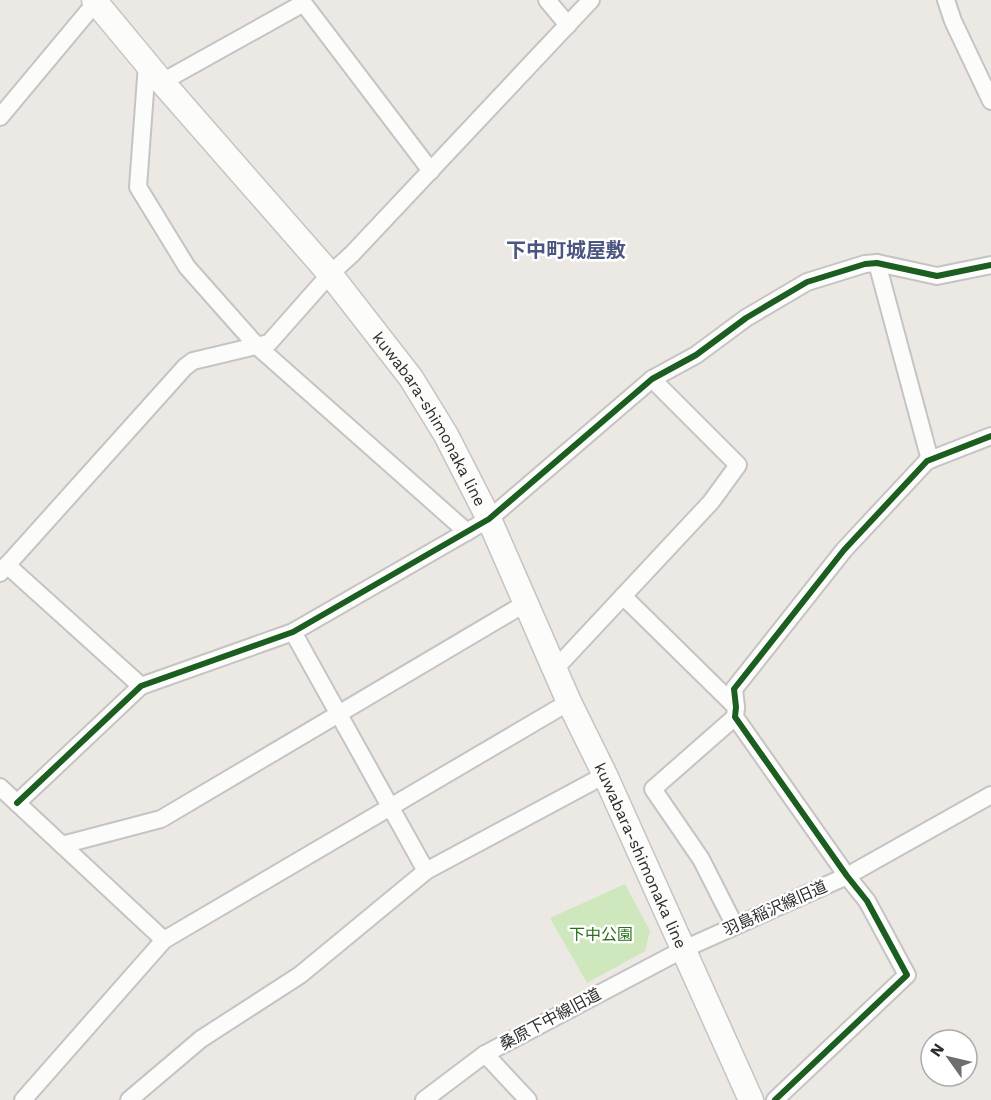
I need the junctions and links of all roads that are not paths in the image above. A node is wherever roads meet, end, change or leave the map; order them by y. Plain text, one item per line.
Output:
1 (547, 0) edge
2 (591, 0) edge
3 (946, 0) edge
4 (95, 1) edge
5 (301, 2) edge
6 (568, 25) junction
7 (154, 73) junction
8 (991, 101) edge
9 (0, 117) edge
10 (430, 171) junction
11 (877, 263) junction
12 (991, 265) edge
13 (330, 274) junction
14 (257, 346) junction
15 (652, 379) junction
16 (991, 436) edge
17 (930, 460) junction
18 (489, 519) junction
19 (467, 532) junction
20 (4, 569) edge
21 (623, 596) junction
22 (526, 603) junction
23 (293, 632) junction
24 (555, 669) junction
25 (141, 686) junction
26 (569, 702) junction
27 (736, 712) junction
28 (339, 714) junction
29 (605, 775) junction
30 (0, 787) edge
31 (991, 795) edge
32 (17, 803) junction
33 (390, 807) junction
34 (62, 845) junction
35 (426, 871) junction
36 (847, 876) junction
37 (735, 926) junction
38 (164, 940) junction
39 (684, 949) junction
40 (485, 1054) junction
41 (23, 1100) edge
42 (129, 1100) edge
43 (424, 1100) edge
44 (528, 1100) edge
45 (751, 1100) edge
46 (776, 1100) edge

1 - 6 street
2 - 6 street
3 - 8 street
4 - 7 main road, kuwabara-shimonaka line
4 - 9 street
5 - 7 street
5 - 10 street
6 - 10 street
7 - 13 main road, kuwabara-shimonaka line
7 - 14 street
10 - 13 street
11 - 12 street
11 - 15 street
11 - 17 street
13 - 14 street
13 - 18 main road, kuwabara-shimonaka line
14 - 19 street
14 - 20 street
15 - 18 street
15 - 21 street
16 - 17 street
17 - 27 street
18 - 19 street
18 - 22 main road, kuwabara-shimonaka line
19 - 23 street
20 - 25 street
21 - 24 street
21 - 27 street
22 - 24 main road, kuwabara-shimonaka line
22 - 28 street
23 - 25 street
23 - 28 street
24 - 26 main road, kuwabara-shimonaka line
25 - 32 street
26 - 29 main road, kuwabara-shimonaka line
26 - 33 street
27 - 36 street
27 - 37 street
28 - 33 street
28 - 34 street
29 - 35 street
29 - 39 main road, kuwabara-shimonaka line
30 - 32 street
31 - 36 street, 羽島稲沢線旧道
32 - 34 street
33 - 35 street
33 - 38 street
34 - 38 street
35 - 42 street
36 - 37 street, 羽島稲沢線旧道
36 - 46 street
37 - 39 street, 羽島稲沢線旧道
38 - 41 street
39 - 40 street, 桑原下中線旧道
39 - 45 main road, kuwabara-shimonaka line
40 - 43 street, 桑原下中線旧道
40 - 44 street

